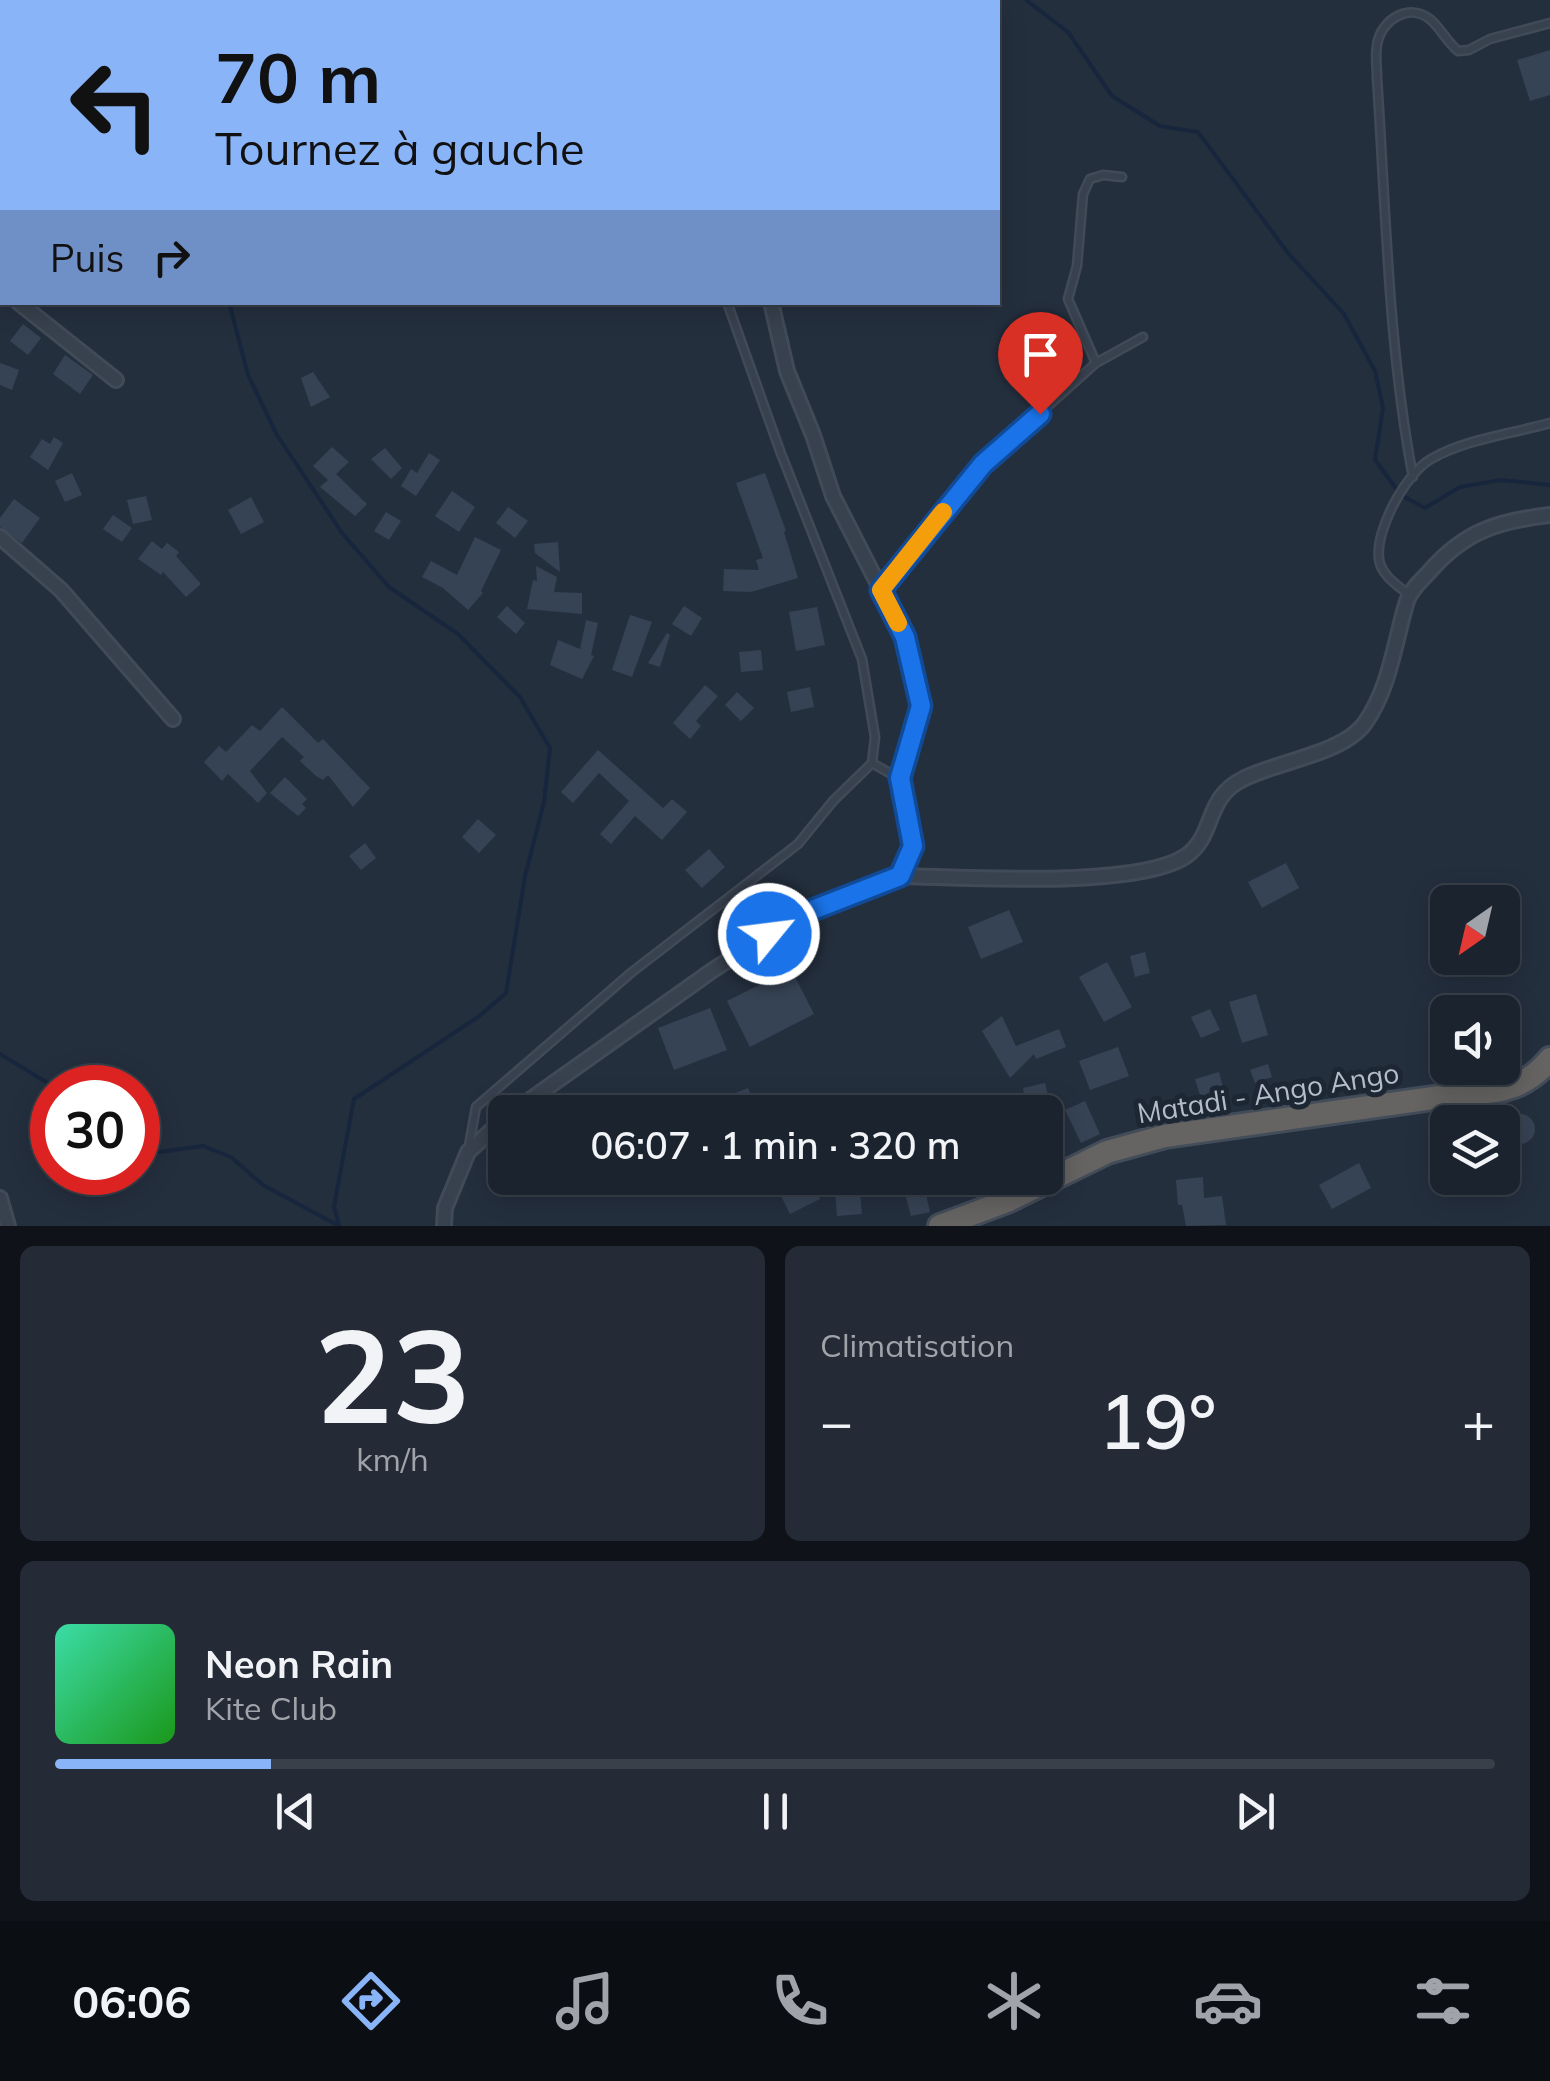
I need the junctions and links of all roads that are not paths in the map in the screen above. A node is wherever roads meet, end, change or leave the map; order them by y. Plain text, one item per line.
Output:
1 (1550, 23) edge
2 (1122, 177) dead end
3 (22, 305) edge
4 (728, 305) edge
5 (772, 305) edge
6 (1143, 337) dead end
7 (1096, 363) junction
8 (116, 380) dead end
9 (1550, 423) edge
10 (1413, 477) junction
11 (1550, 515) edge
12 (0, 537) edge
13 (881, 590) junction
14 (1409, 595) junction
15 (173, 719) dead end
16 (872, 764) junction
17 (900, 778) junction
18 (900, 876) junction
19 (1550, 1059) edge
20 (1550, 1072) edge
21 (1526, 1083) junction
22 (537, 1095) edge
23 (488, 1134) edge
24 (468, 1152) junction
25 (0, 1198) edge
26 (8, 1226) edge
27 (444, 1226) edge
28 (940, 1226) edge

1 - 10 lane
2 - 7 lane
3 - 8 street
4 - 16 lane
5 - 13 street
6 - 7 lane
7 - 13 lane
9 - 10 lane
10 - 14 lane
11 - 14 street
12 - 15 street
13 - 17 street
14 - 18 street
16 - 17 lane
16 - 24 lane
17 - 18 street
18 - 22 street
19 - 21 highway
20 - 21 lane
21 - 28 highway, Matadi - Ango Ango
23 - 24 street
24 - 27 street
25 - 26 street

